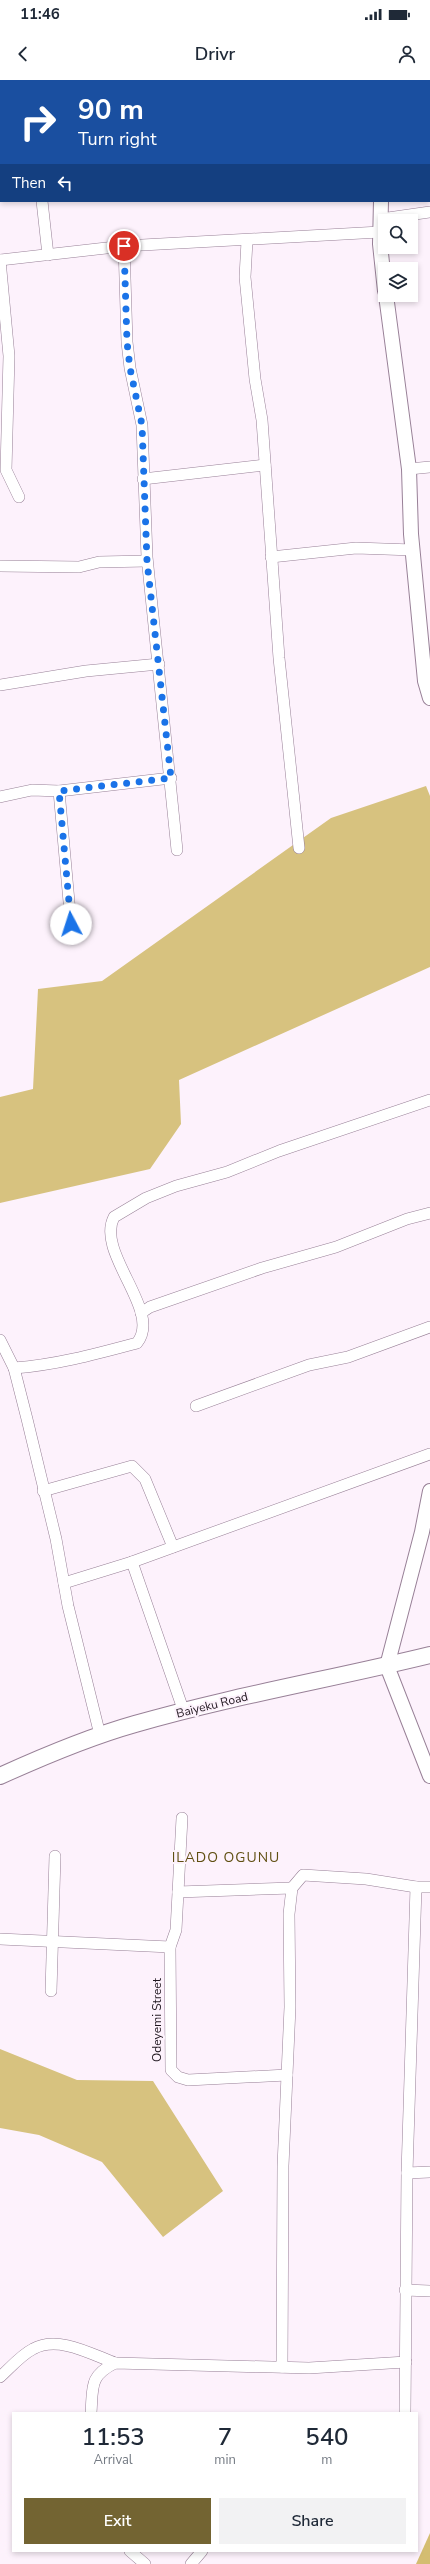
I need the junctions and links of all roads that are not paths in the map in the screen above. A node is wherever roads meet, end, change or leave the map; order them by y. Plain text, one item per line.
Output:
1 (42, 202) edge
2 (381, 202) edge
3 (430, 212) edge
4 (380, 214) edge
5 (418, 215) edge
6 (378, 226) edge
7 (247, 241) junction
8 (124, 246) junction
9 (48, 255) junction
10 (0, 260) edge
11 (387, 302) edge
12 (265, 465) junction
13 (430, 468) edge
14 (409, 469) junction
15 (143, 479) junction
16 (19, 497) dead end
17 (413, 550) junction
18 (271, 557) junction
19 (147, 561) junction
20 (0, 566) edge
21 (159, 664) junction
22 (0, 685) edge
23 (430, 698) edge
24 (171, 778) junction
25 (59, 791) junction
26 (0, 796) edge
27 (300, 848) dead end
28 (177, 850) dead end
29 (71, 924) dead end
30 (430, 1100) edge
31 (430, 1213) edge
32 (141, 1313) junction
33 (430, 1327) edge
34 (0, 1340) edge
35 (14, 1368) junction
36 (196, 1406) dead end
37 (430, 1454) edge
38 (44, 1491) junction
39 (430, 1491) edge
40 (173, 1547) junction
41 (132, 1562) junction
42 (64, 1583) junction
43 (430, 1655) edge
44 (387, 1666) junction
45 (184, 1712) junction
46 (100, 1735) junction
47 (0, 1776) edge
48 (430, 1776) edge
49 (182, 1818) dead end
50 (55, 1856) dead end
51 (430, 1886) edge
52 (416, 1887) junction
53 (292, 1888) junction
54 (178, 1892) junction
55 (0, 1939) edge
56 (52, 1941) junction
57 (170, 1947) junction
58 (51, 1991) dead end
59 (287, 2075) junction
60 (430, 2172) edge
61 (408, 2173) junction
62 (406, 2290) junction
63 (430, 2291) edge
64 (406, 2362) junction
65 (115, 2363) junction
66 (282, 2367) junction
67 (0, 2377) edge
68 (91, 2412) edge
69 (406, 2412) edge
70 (131, 2552) edge
71 (201, 2552) edge
72 (145, 2564) edge
73 (191, 2564) edge

1 - 9 street
2 - 4 street
3 - 5 street
6 - 7 street
7 - 8 street
7 - 12 street
8 - 9 street
8 - 15 street
9 - 10 street
10 - 16 street
11 - 14 street
12 - 15 street
12 - 18 street
13 - 14 street
14 - 17 street
15 - 19 street
17 - 18 street
17 - 23 street
18 - 27 street
19 - 20 street
19 - 21 street
21 - 22 street
21 - 24 street
24 - 25 street
24 - 28 street
25 - 26 street
25 - 29 street
30 - 32 street
31 - 32 street
32 - 35 street
33 - 36 street
34 - 35 street
35 - 38 street
37 - 40 street
38 - 40 street
38 - 42 street
39 - 44 street
40 - 41 street
41 - 42 street
41 - 45 street
42 - 46 street
43 - 44 main road, Baiyeku Road
44 - 45 main road, Baiyeku Road
44 - 48 street
45 - 46 main road, Baiyeku Road
46 - 47 main road, Baiyeku Road
49 - 54 street
50 - 56 street
51 - 52 street
52 - 53 street
52 - 61 street
53 - 54 street
53 - 59 street
54 - 57 street
55 - 56 street
56 - 57 street
56 - 58 street
57 - 59 street, Odeyemi Street
59 - 66 street
60 - 61 street
61 - 62 street
62 - 63 street
62 - 64 street
64 - 66 street
64 - 69 street
65 - 66 street
65 - 67 street
65 - 68 street
70 - 72 street
71 - 73 street

